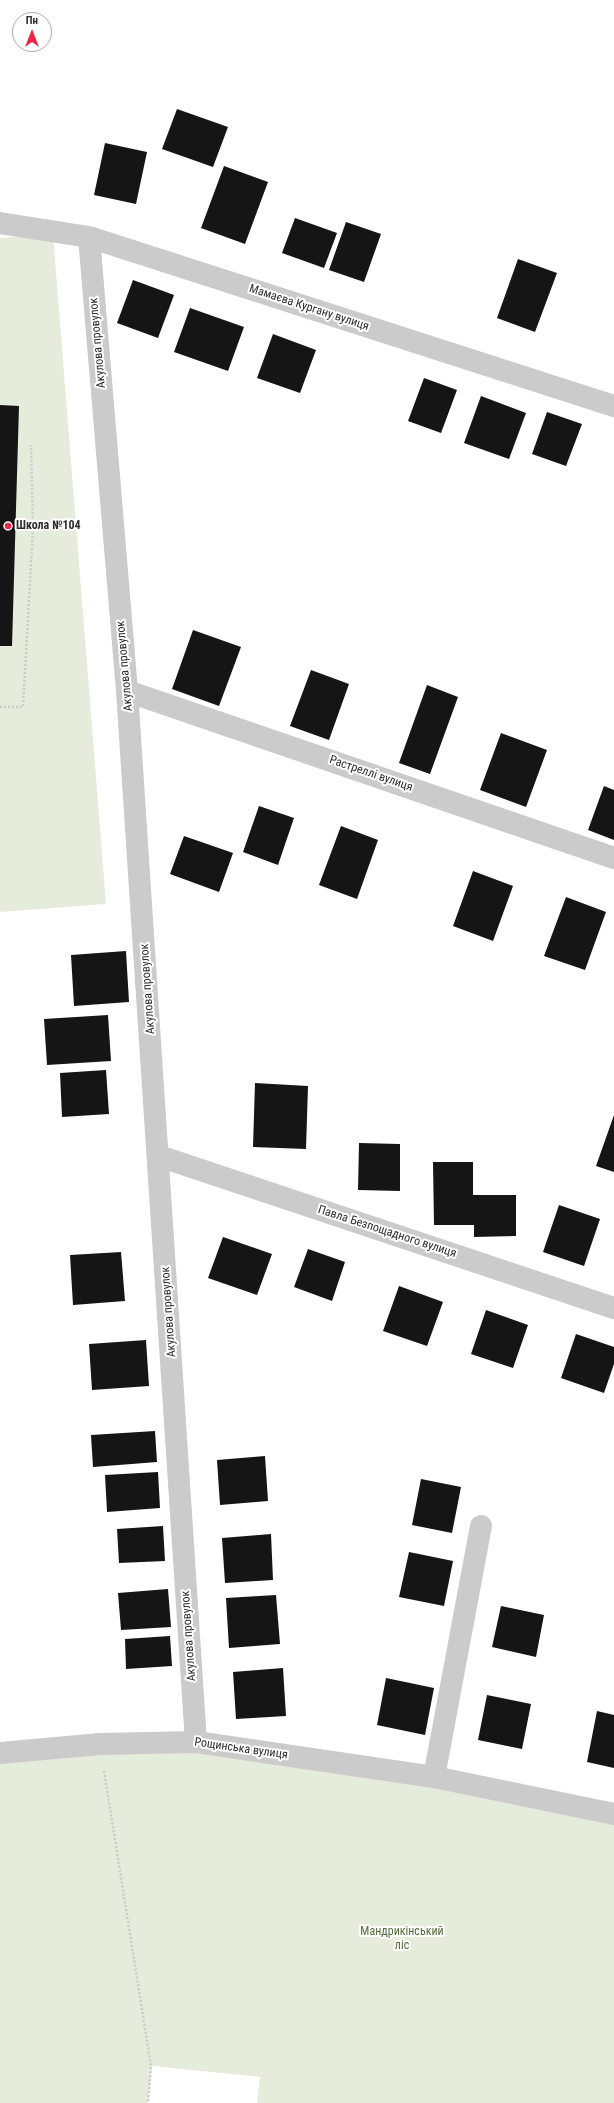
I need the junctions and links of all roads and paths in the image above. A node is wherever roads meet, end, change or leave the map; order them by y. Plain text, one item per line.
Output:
1 (0, 223) edge
2 (89, 237) junction
3 (614, 406) edge
4 (31, 445) dead end
5 (127, 691) junction
6 (0, 707) edge
7 (614, 858) edge
8 (159, 1156) junction
9 (613, 1304) edge
10 (481, 1526) dead end
11 (196, 1742) junction
12 (100, 1744) junction
13 (0, 1753) edge
14 (434, 1777) junction
15 (614, 1814) edge
16 (148, 2103) edge

1 - 2 street, Мамаєва Кургану вулиця
2 - 3 street, Мамаєва Кургану вулиця
2 - 5 street, Акулова провулок
4 - 6 path
5 - 7 street, Растреллі вулиця
5 - 8 street, Акулова провулок
8 - 9 street, Павла Безпощадного вулиця
8 - 11 street, Акулова провулок
10 - 14 street
11 - 12 street, Рощинська вулиця
11 - 14 street, Рощинська вулиця
12 - 13 street, Рощинська вулиця
12 - 16 path
14 - 15 street, Рощинська вулиця

